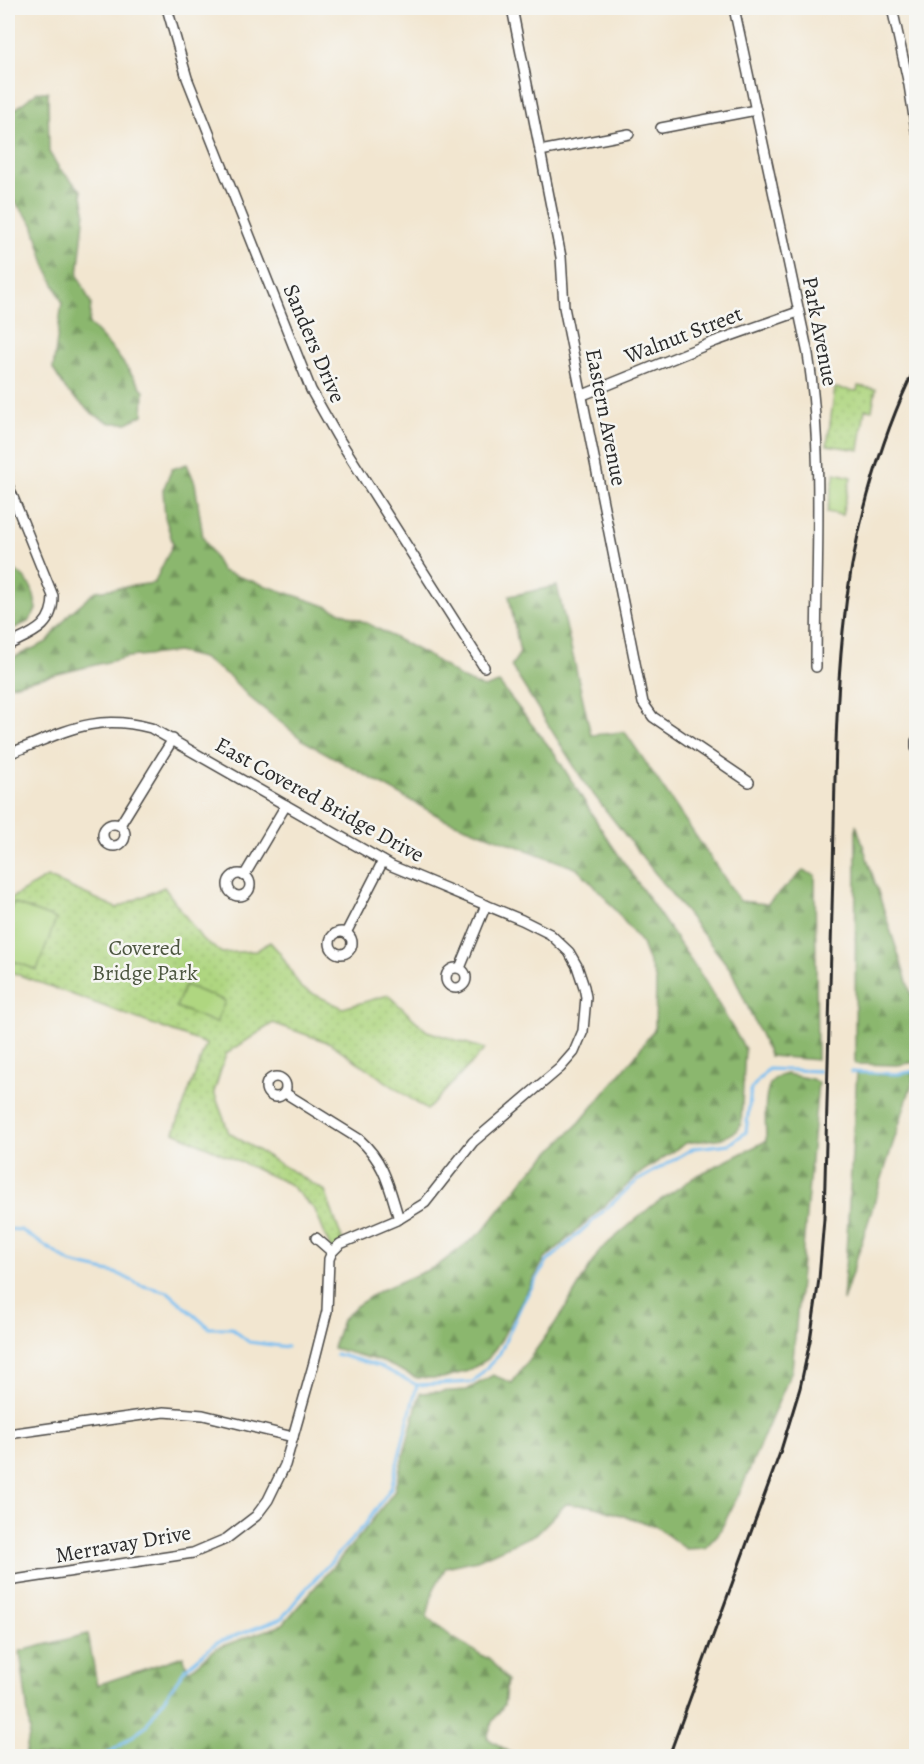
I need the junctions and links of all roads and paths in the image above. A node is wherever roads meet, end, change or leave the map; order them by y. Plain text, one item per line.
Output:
1 (167, 8) edge
2 (512, 8) edge
3 (734, 8) edge
4 (892, 8) edge
5 (916, 76) edge
6 (909, 84) junction
7 (756, 110) junction
8 (661, 128) dead end
9 (916, 130) edge
10 (629, 134) dead end
11 (540, 151) junction
12 (798, 312) junction
13 (583, 395) junction
14 (8, 485) edge
15 (8, 645) edge
16 (816, 667) dead end
17 (484, 668) dead end
18 (173, 739) junction
19 (916, 741) edge
20 (916, 748) edge
21 (8, 754) edge
22 (749, 782) dead end
23 (286, 805) junction
24 (120, 825) dead end
25 (383, 861) junction
26 (244, 876) dead end
27 (486, 905) junction
28 (346, 933) dead end
29 (460, 968) dead end
30 (285, 1093) dead end
31 (399, 1219) junction
32 (316, 1238) dead end
33 (332, 1252) junction
34 (8, 1434) edge
35 (292, 1437) junction
36 (8, 1581) edge

1 - 17 street, Sanders Drive
2 - 11 street, Eastern Avenue
3 - 7 street, Park Avenue
4 - 6 street
5 - 6 street
6 - 9 street
7 - 8 street
7 - 12 street, Park Avenue
10 - 11 street
11 - 13 street, Eastern Avenue
12 - 13 street, Walnut Street
12 - 16 street, Park Avenue
13 - 22 street, Eastern Avenue
14 - 15 street
18 - 21 street, East Covered Bridge Drive
18 - 23 street, East Covered Bridge Drive
18 - 24 street
19 - 20 street
23 - 25 street, East Covered Bridge Drive
23 - 26 street
25 - 27 street, East Covered Bridge Drive
25 - 28 street
27 - 29 street
27 - 31 street, East Covered Bridge Drive
30 - 31 street
31 - 33 street, East Covered Bridge Drive
32 - 33 street
33 - 35 street
34 - 35 street
35 - 36 street, Merravay Drive

